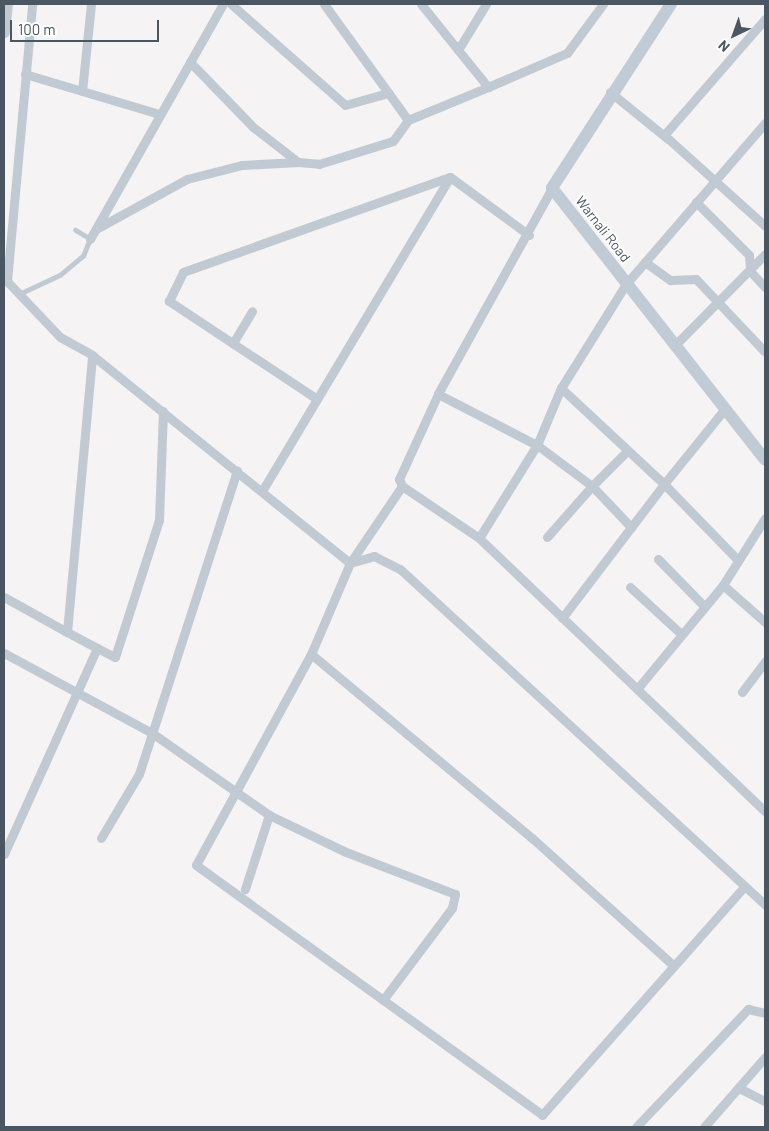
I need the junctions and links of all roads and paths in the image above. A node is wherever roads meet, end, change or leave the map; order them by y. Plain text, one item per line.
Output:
1 (6, 4) edge
2 (32, 4) edge
3 (91, 4) edge
4 (223, 4) edge
5 (231, 4) edge
6 (324, 4) edge
7 (421, 4) edge
8 (486, 4) edge
9 (603, 4) edge
10 (671, 4) edge
11 (765, 20) edge
12 (4, 32) edge
13 (458, 50) junction
14 (190, 62) junction
15 (25, 74) junction
16 (488, 88) junction
17 (82, 91) junction
18 (610, 92) junction
19 (388, 93) junction
20 (159, 114) junction
21 (408, 120) junction
22 (765, 122) edge
23 (668, 139) junction
24 (298, 162) junction
25 (450, 177) junction
26 (716, 179) junction
27 (552, 188) junction
28 (696, 202) junction
29 (765, 226) edge
30 (75, 230) dead end
31 (96, 230) junction
32 (529, 235) junction
33 (90, 239) junction
34 (765, 254) edge
35 (645, 262) junction
36 (750, 271) junction
37 (5, 280) edge
38 (626, 284) junction
39 (765, 287) edge
40 (17, 294) junction
41 (717, 304) junction
42 (252, 311) dead end
43 (233, 343) junction
44 (677, 343) junction
45 (765, 352) edge
46 (92, 355) junction
47 (561, 388) junction
48 (438, 394) junction
49 (317, 399) junction
50 (724, 410) junction
51 (163, 411) junction
52 (538, 445) junction
53 (627, 451) junction
54 (765, 460) edge
55 (237, 470) junction
56 (664, 484) junction
57 (402, 486) junction
58 (592, 486) junction
59 (262, 490) junction
60 (765, 518) edge
61 (631, 527) junction
62 (547, 537) dead end
63 (479, 538) junction
64 (737, 558) junction
65 (658, 559) dead end
66 (350, 563) junction
67 (723, 585) junction
68 (630, 587) dead end
69 (4, 597) edge
70 (704, 606) junction
71 (562, 618) junction
72 (765, 622) edge
73 (67, 632) junction
74 (680, 633) junction
75 (97, 648) junction
76 (4, 653) edge
77 (311, 654) junction
78 (765, 661) edge
79 (637, 689) junction
80 (742, 692) dead end
81 (78, 693) junction
82 (152, 733) junction
83 (236, 792) junction
84 (765, 811) edge
85 (269, 815) junction
86 (101, 838) dead end
87 (4, 854) edge
88 (744, 886) junction
89 (245, 889) dead end
90 (765, 905) edge
91 (674, 966) junction
92 (383, 1000) junction
93 (765, 1013) edge
94 (765, 1057) edge
95 (739, 1088) junction
96 (765, 1101) edge
97 (636, 1127) edge
98 (704, 1127) edge

1 - 12 street
2 - 15 street
3 - 17 street
4 - 14 street
5 - 19 street
6 - 19 street
7 - 13 street
8 - 13 street
9 - 16 street
10 - 18 main road
11 - 23 street
13 - 16 street
14 - 20 street
14 - 24 street
15 - 17 street
15 - 37 street
16 - 21 street
17 - 20 street
18 - 23 street
18 - 27 main road
19 - 21 street
20 - 31 street
21 - 24 street
22 - 26 street
23 - 26 street
24 - 31 street
25 - 32 street
25 - 43 street
25 - 49 street
26 - 28 street
26 - 29 street
27 - 32 street
27 - 38 main road, Warnali Road
28 - 35 street
28 - 36 street
30 - 33 lane
31 - 33 street
32 - 48 street
33 - 40 lane
34 - 36 street
35 - 38 street
35 - 41 street
36 - 39 street
36 - 41 street
37 - 40 street
38 - 44 main road, Warnali Road
38 - 47 street
40 - 46 street
41 - 44 street
41 - 45 street
42 - 43 street
43 - 49 street
44 - 50 main road, Warnali Road
46 - 51 street
46 - 73 street
47 - 52 street
47 - 53 street
48 - 52 street
48 - 57 street
49 - 59 street
50 - 54 main road, Warnali Road
50 - 56 street
51 - 55 street
51 - 75 street
52 - 58 street
52 - 63 street
53 - 56 street
53 - 58 street
55 - 59 street
55 - 82 street
56 - 61 street
56 - 64 street
57 - 63 street
57 - 66 street
58 - 61 street
58 - 62 street
59 - 66 street
60 - 64 street
61 - 71 street
63 - 71 street
64 - 67 street
65 - 70 street
66 - 77 street
66 - 88 street
67 - 70 street
67 - 72 street
68 - 74 street
69 - 73 street
70 - 74 street
71 - 79 street
73 - 75 street
74 - 79 street
75 - 81 street
76 - 81 street
77 - 83 street
77 - 91 street
78 - 80 street
79 - 84 street
81 - 82 street
81 - 87 street
82 - 83 street
82 - 86 street
83 - 85 street
83 - 92 street
85 - 89 street
85 - 92 street
88 - 90 street
88 - 91 street
91 - 92 street
93 - 97 street
94 - 95 street
95 - 96 street
95 - 98 street

